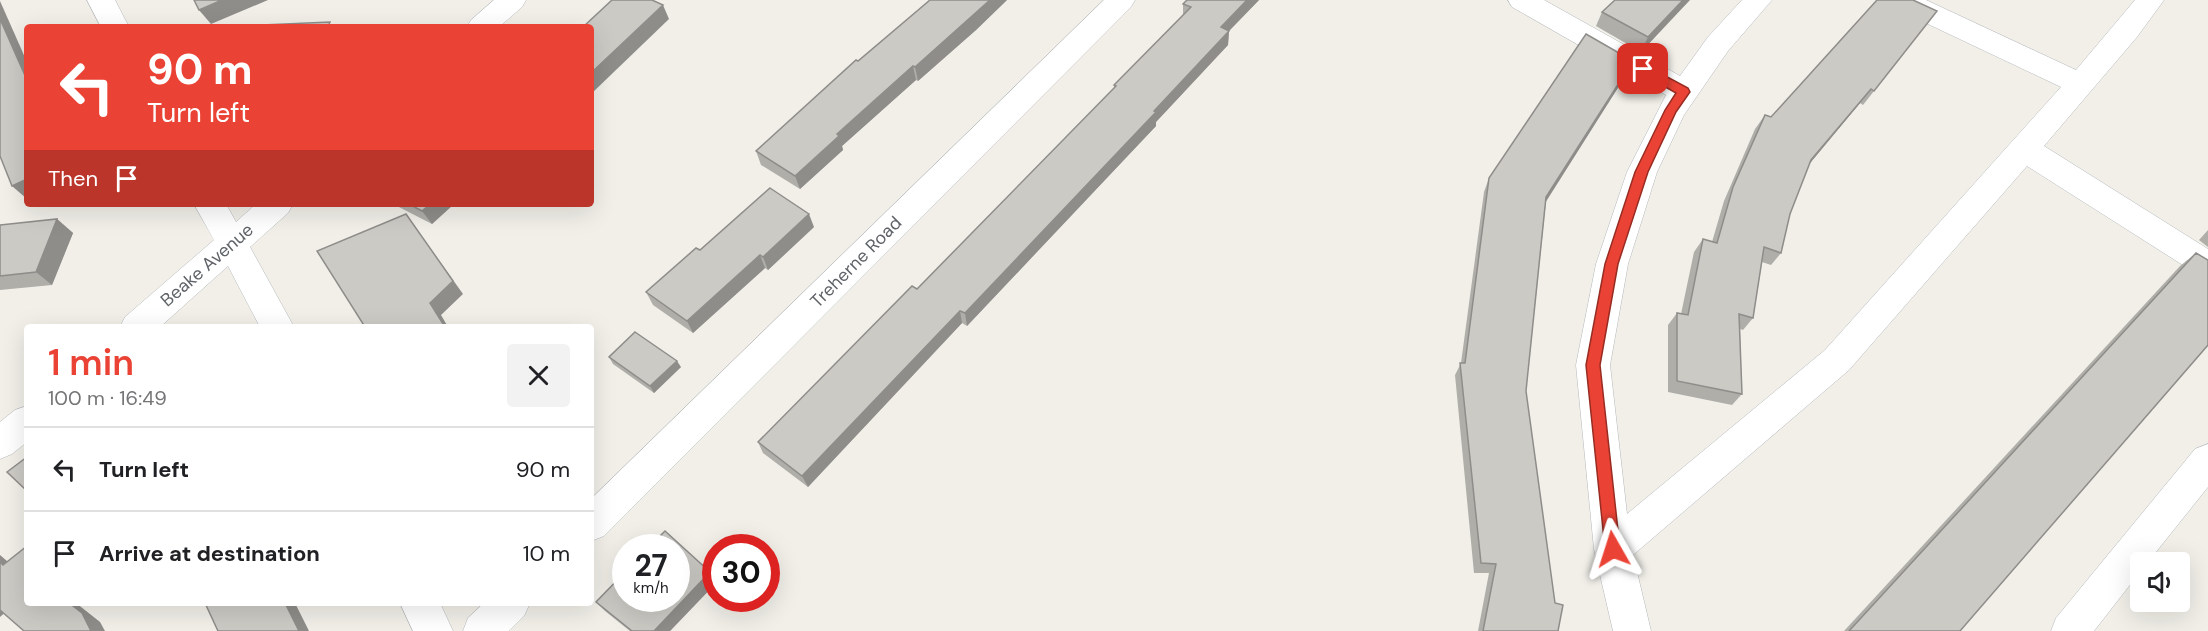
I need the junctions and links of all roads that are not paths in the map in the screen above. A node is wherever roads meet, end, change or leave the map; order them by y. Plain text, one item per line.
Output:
1 (100, 0) edge
2 (512, 0) edge
3 (1121, 0) edge
4 (1521, 0) edge
5 (1758, 0) edge
6 (1902, 0) edge
7 (2150, 0) edge
8 (113, 24) edge
9 (485, 24) edge
10 (2080, 84) junction
11 (1684, 92) junction
12 (2024, 149) junction
13 (212, 207) edge
14 (273, 207) edge
15 (230, 244) junction
16 (2208, 265) edge
17 (140, 324) edge
18 (275, 324) edge
19 (24, 423) edge
20 (0, 443) edge
21 (2208, 460) edge
22 (594, 521) edge
23 (1613, 549) junction
24 (421, 606) edge
25 (508, 606) edge
26 (434, 631) edge
27 (482, 631) edge
28 (1632, 631) edge
29 (2070, 631) edge

1 - 8 street
2 - 9 street
3 - 22 street, Treherne Road
4 - 11 street
5 - 11 street
6 - 10 street
7 - 10 street
10 - 12 street
11 - 23 street
12 - 16 street
12 - 23 street
13 - 15 street
14 - 15 street, Beake Avenue
15 - 17 street, Beake Avenue
15 - 18 street
19 - 20 street
21 - 29 street
23 - 28 street
24 - 26 street
25 - 27 street

